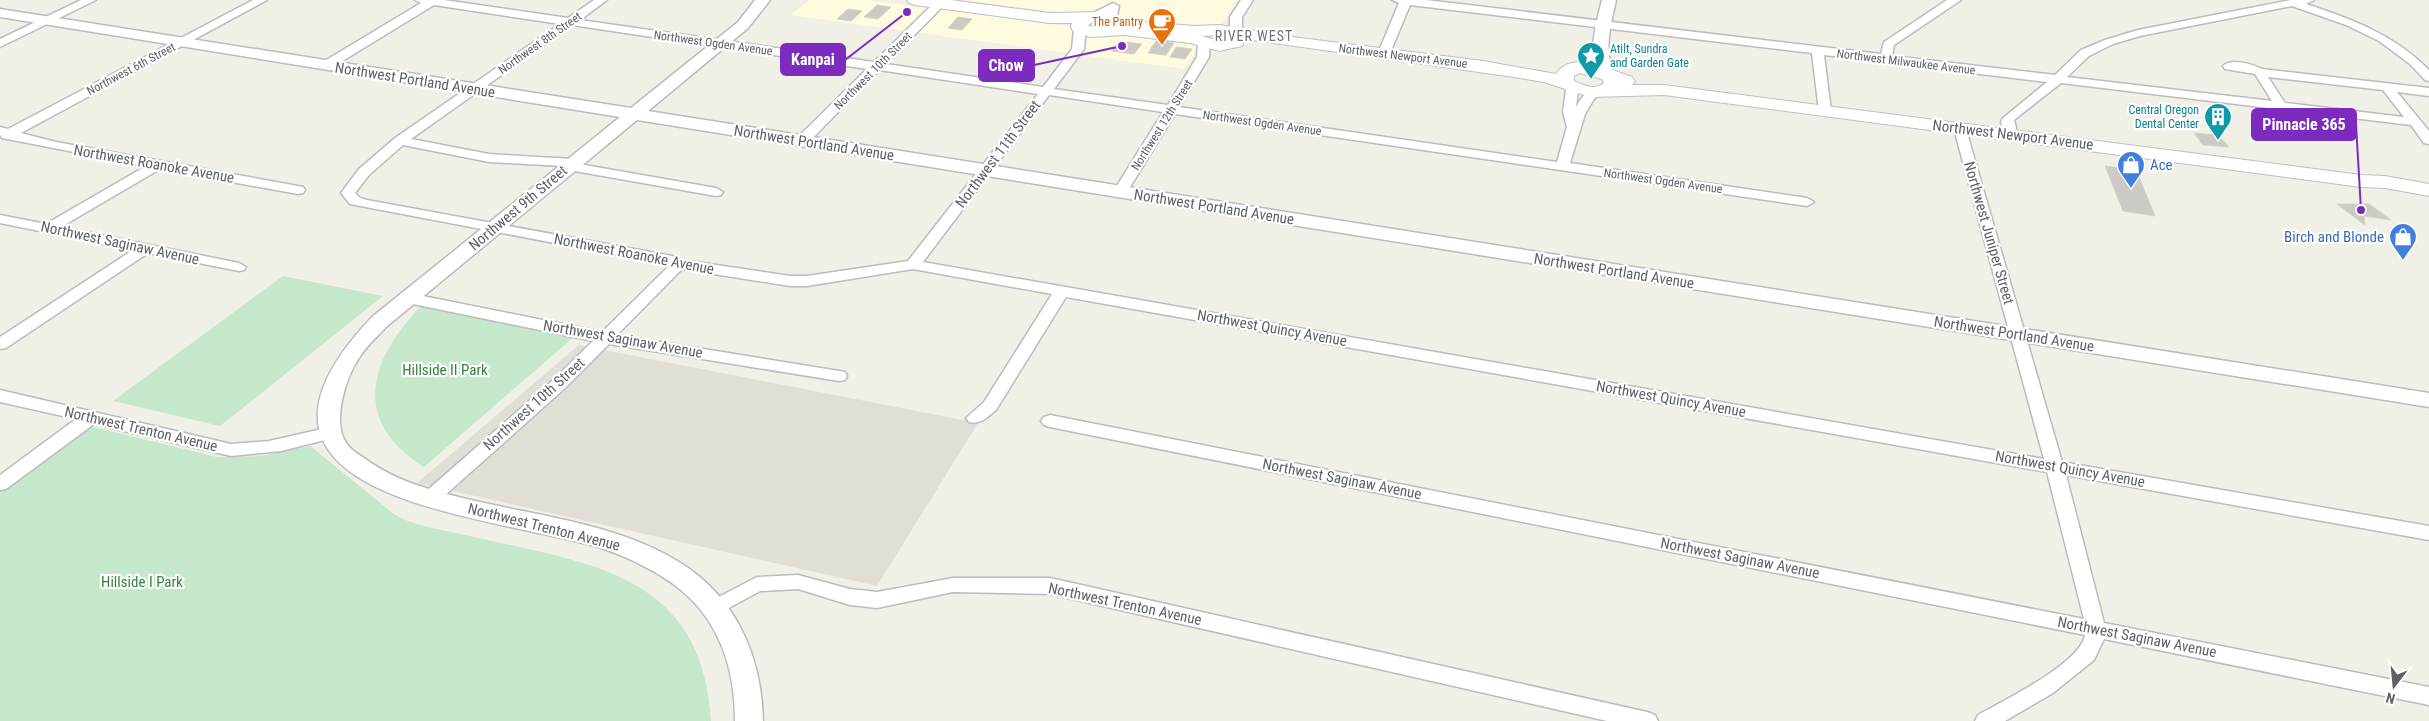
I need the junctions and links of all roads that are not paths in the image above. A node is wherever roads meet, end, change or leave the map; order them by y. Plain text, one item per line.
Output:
1 (90, 0) edge
2 (261, 0) edge
3 (429, 0) edge
4 (601, 0) edge
5 (763, 0) edge
6 (915, 0) edge
7 (1247, 0) edge
8 (1403, 0) edge
9 (1609, 0) edge
10 (1955, 0) edge
11 (2308, 0) edge
12 (2290, 1) edge
13 (942, 2) edge
14 (751, 6) edge
15 (0, 13) edge
16 (46, 21) junction
17 (570, 22) junction
18 (1098, 22) edge
19 (1604, 26) junction
20 (1232, 36) junction
21 (1205, 40) junction
22 (181, 42) junction
23 (0, 43) edge
24 (720, 44) junction
25 (1601, 50) junction
26 (1818, 51) junction
27 (1384, 54) junction
28 (1886, 59) junction
29 (327, 65) junction
30 (877, 66) junction
31 (2229, 66) dead end
32 (2259, 72) junction
33 (1569, 77) junction
34 (2429, 77) edge
35 (2056, 80) junction
36 (1605, 83) junction
37 (2387, 88) junction
38 (474, 89) junction
39 (1045, 91) junction
40 (2429, 92) edge
41 (2281, 106) junction
42 (1172, 110) junction
43 (1825, 111) junction
44 (632, 115) junction
45 (2415, 122) junction
46 (1573, 126) junction
47 (1960, 128) junction
48 (4, 134) edge
49 (2011, 135) junction
50 (2429, 140) edge
51 (400, 141) junction
52 (802, 141) junction
53 (571, 165) junction
54 (156, 166) junction
55 (1563, 166) junction
56 (986, 171) junction
57 (2361, 181) junction
58 (298, 190) dead end
59 (2429, 190) edge
60 (716, 192) dead end
61 (1120, 192) junction
62 (2429, 198) edge
63 (355, 201) joint
64 (1807, 202) dead end
65 (0, 219) edge
66 (15, 222) junction
67 (496, 227) junction
68 (49, 228) junction
69 (0, 230) edge
70 (145, 249) junction
71 (679, 264) junction
72 (913, 264) junction
73 (239, 267) dead end
74 (1062, 291) junction
75 (408, 298) junction
76 (2018, 335) junction
77 (606, 338) junction
78 (0, 344) edge
79 (839, 376) dead end
80 (0, 396) edge
81 (2429, 400) edge
82 (92, 417) junction
83 (974, 418) dead end
84 (1050, 421) dead end
85 (331, 433) junction
86 (2055, 467) junction
87 (0, 484) edge
88 (430, 499) junction
89 (2429, 533) edge
90 (716, 607) junction
91 (2095, 629) junction
92 (2429, 696) edge
93 (750, 721) edge
94 (1647, 721) edge
95 (1986, 721) edge

1 - 16 street
2 - 22 street, Northwest 6th Street
3 - 17 street, Northwest Ogden Avenue
3 - 29 street
4 - 17 street, Northwest 8th Street
5 - 14 street, Northwest 9th Street
6 - 13 main road
7 - 20 street
8 - 19 street, Northwest Milwaukee Avenue
8 - 27 street
9 - 19 street
10 - 28 street
11 - 12 street
12 - 34 street
12 - 35 street
13 - 18 main road
13 - 30 street, Northwest 10th Street
14 - 24 street, Northwest 9th Street
15 - 16 street, Northwest Portland Avenue
16 - 22 street, Northwest Portland Avenue
16 - 23 street
17 - 24 street, Northwest Ogden Avenue
17 - 38 street, Northwest 8th Street
18 - 21 main road
18 - 39 street, Northwest 11th Street
19 - 25 street
19 - 26 street, Northwest Milwaukee Avenue
20 - 21 main road, Northwest Newport Avenue
20 - 21 street
20 - 27 main road, Northwest Newport Avenue
21 - 42 street, Northwest 12th Street
22 - 29 street, Northwest Portland Avenue
22 - 48 street, Northwest 6th Street
24 - 30 street, Northwest Ogden Avenue
24 - 44 street, Northwest 9th Street
25 - 33 street
25 - 36 street
26 - 28 street, Northwest Milwaukee Avenue
26 - 43 street
27 - 33 main road, Northwest Newport Avenue
28 - 35 street, Northwest Milwaukee Avenue
29 - 38 street, Northwest Portland Avenue
30 - 39 street, Northwest Ogden Avenue
30 - 52 street, Northwest 10th Street
31 - 32 street
32 - 37 street
32 - 41 street
33 - 36 main road, Northwest Newport Avenue
33 - 46 street
35 - 41 street, Northwest Milwaukee Avenue
35 - 49 street
36 - 43 main road, Northwest Newport Avenue
36 - 46 street
37 - 40 street
37 - 45 street
38 - 44 street, Northwest Portland Avenue
38 - 51 street, Northwest 8th Street
39 - 42 street, Northwest Ogden Avenue
39 - 56 street, Northwest 11th Street
41 - 45 street, Northwest Milwaukee Avenue
42 - 55 street, Northwest Ogden Avenue
42 - 61 street, Northwest 12th Street
43 - 47 main road, Northwest Newport Avenue
44 - 52 street, Northwest Portland Avenue
44 - 53 street, Northwest 9th Street
45 - 50 street
46 - 55 street
47 - 49 main road, Northwest Newport Avenue
47 - 76 street, Northwest Juniper Street
48 - 54 street, Northwest Roanoke Avenue
49 - 57 main road, Northwest Newport Avenue
51 - 53 street
51 - 63 street, Northwest 8th Street
52 - 56 street, Northwest Portland Avenue
53 - 60 street
53 - 67 street, Northwest 9th Street
54 - 58 street, Northwest Roanoke Avenue
54 - 68 street
55 - 64 street, Northwest Ogden Avenue
56 - 61 street, Northwest Portland Avenue
56 - 72 street, Northwest 11th Street
57 - 59 main road, Northwest Newport Avenue
57 - 62 main road, Northwest Newport Avenue
61 - 76 street, Northwest Portland Avenue
63 - 67 street, Northwest Roanoke Avenue
65 - 66 street, Northwest Saginaw Avenue
66 - 68 street, Northwest Saginaw Avenue
66 - 69 street
67 - 71 street, Northwest Roanoke Avenue
67 - 75 street, Northwest 9th Street
68 - 70 street, Northwest Saginaw Avenue
70 - 73 street, Northwest Saginaw Avenue
70 - 78 street
71 - 72 street, Northwest Roanoke Avenue
71 - 77 street, Northwest 10th Street
72 - 74 street, Northwest Quincy Avenue
74 - 83 street
74 - 86 street, Northwest Quincy Avenue
75 - 77 street, Northwest Saginaw Avenue
75 - 85 street, Northwest 9th Street
76 - 81 street, Northwest Portland Avenue
76 - 86 street, Northwest Juniper Street
77 - 79 street, Northwest Saginaw Avenue
77 - 88 street, Northwest 10th Street
80 - 82 street, Northwest Trenton Avenue
82 - 85 street, Northwest Trenton Avenue
82 - 87 street
84 - 91 street, Northwest Saginaw Avenue
85 - 88 street, Northwest Trenton Avenue
86 - 89 street, Northwest Quincy Avenue
86 - 91 street, Northwest Juniper Street
88 - 90 street, Northwest Trenton Avenue
90 - 93 street
90 - 94 street, Northwest Trenton Avenue
91 - 92 street, Northwest Saginaw Avenue
91 - 95 street, Northwest Juniper Street

